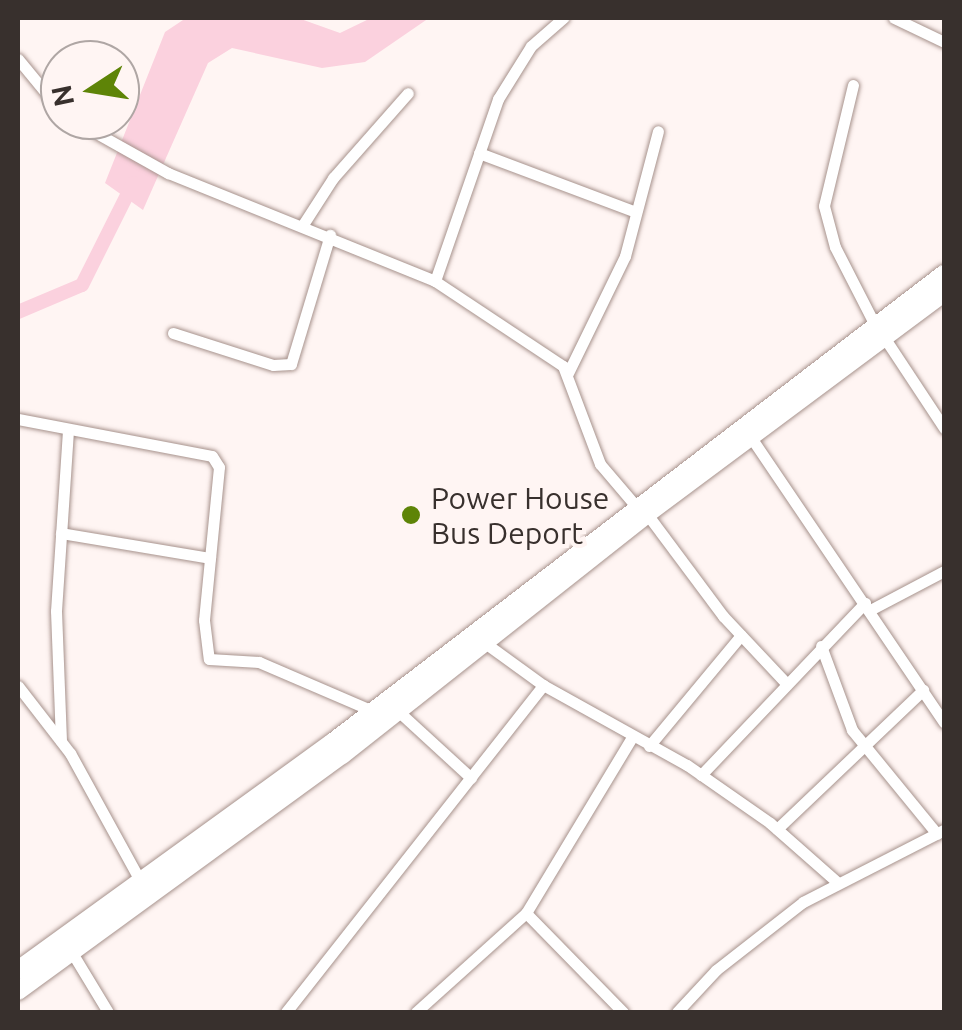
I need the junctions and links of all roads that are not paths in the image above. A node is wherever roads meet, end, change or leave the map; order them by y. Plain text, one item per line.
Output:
1 (562, 18) edge
2 (894, 18) edge
3 (944, 42) edge
4 (18, 58) edge
5 (40, 85) edge
6 (853, 85) dead end
7 (408, 93) dead end
8 (658, 131) dead end
9 (106, 140) edge
10 (479, 153) junction
11 (636, 212) junction
12 (304, 224) junction
13 (330, 236) junction
14 (944, 274) edge
15 (435, 280) junction
16 (944, 293) edge
17 (880, 331) junction
18 (173, 333) dead end
19 (568, 373) junction
20 (18, 419) edge
21 (944, 428) edge
22 (68, 430) junction
23 (750, 436) junction
24 (641, 510) junction
25 (61, 533) junction
26 (210, 558) junction
27 (944, 571) edge
28 (868, 607) junction
29 (741, 635) junction
30 (485, 643) junction
31 (821, 646) junction
32 (784, 681) junction
33 (18, 686) edge
34 (544, 686) junction
35 (923, 690) junction
36 (398, 711) junction
37 (378, 717) junction
38 (944, 722) edge
39 (632, 737) junction
40 (61, 741) junction
41 (649, 746) junction
42 (862, 746) junction
43 (701, 775) junction
44 (471, 778) junction
45 (777, 829) junction
46 (941, 832) edge
47 (140, 882) junction
48 (838, 883) junction
49 (526, 913) junction
50 (72, 951) junction
51 (18, 967) edge
52 (18, 991) edge
53 (108, 1012) edge
54 (286, 1012) edge
55 (416, 1012) edge
56 (623, 1012) edge
57 (677, 1012) edge

1 - 10 street
2 - 3 street
4 - 5 street
6 - 17 street
7 - 12 street
8 - 11 street
9 - 12 street
10 - 11 street
10 - 15 street
11 - 19 street
12 - 13 street
13 - 15 street
13 - 18 street
14 - 17 highway
15 - 19 street
16 - 17 highway
17 - 21 street
17 - 23 highway
17 - 24 highway
19 - 24 street
20 - 22 street
22 - 25 street
22 - 26 street
23 - 24 highway
23 - 28 street
24 - 29 street
24 - 30 highway
24 - 37 highway
25 - 26 street
25 - 40 street
26 - 37 street
27 - 28 street
28 - 31 street
28 - 35 street
29 - 32 street
29 - 41 street
30 - 34 street
30 - 36 highway
31 - 32 street
31 - 42 street
32 - 43 street
33 - 40 street
34 - 39 street
34 - 44 street
35 - 38 street
35 - 42 street
36 - 37 highway
36 - 44 street
37 - 47 highway
37 - 50 highway
39 - 41 street
39 - 49 street
40 - 47 street
41 - 43 street
42 - 45 street
42 - 46 street
43 - 45 street
44 - 54 street
45 - 48 street
46 - 48 street
47 - 51 highway
48 - 57 street
49 - 55 street
49 - 56 street
50 - 52 highway
50 - 53 street

